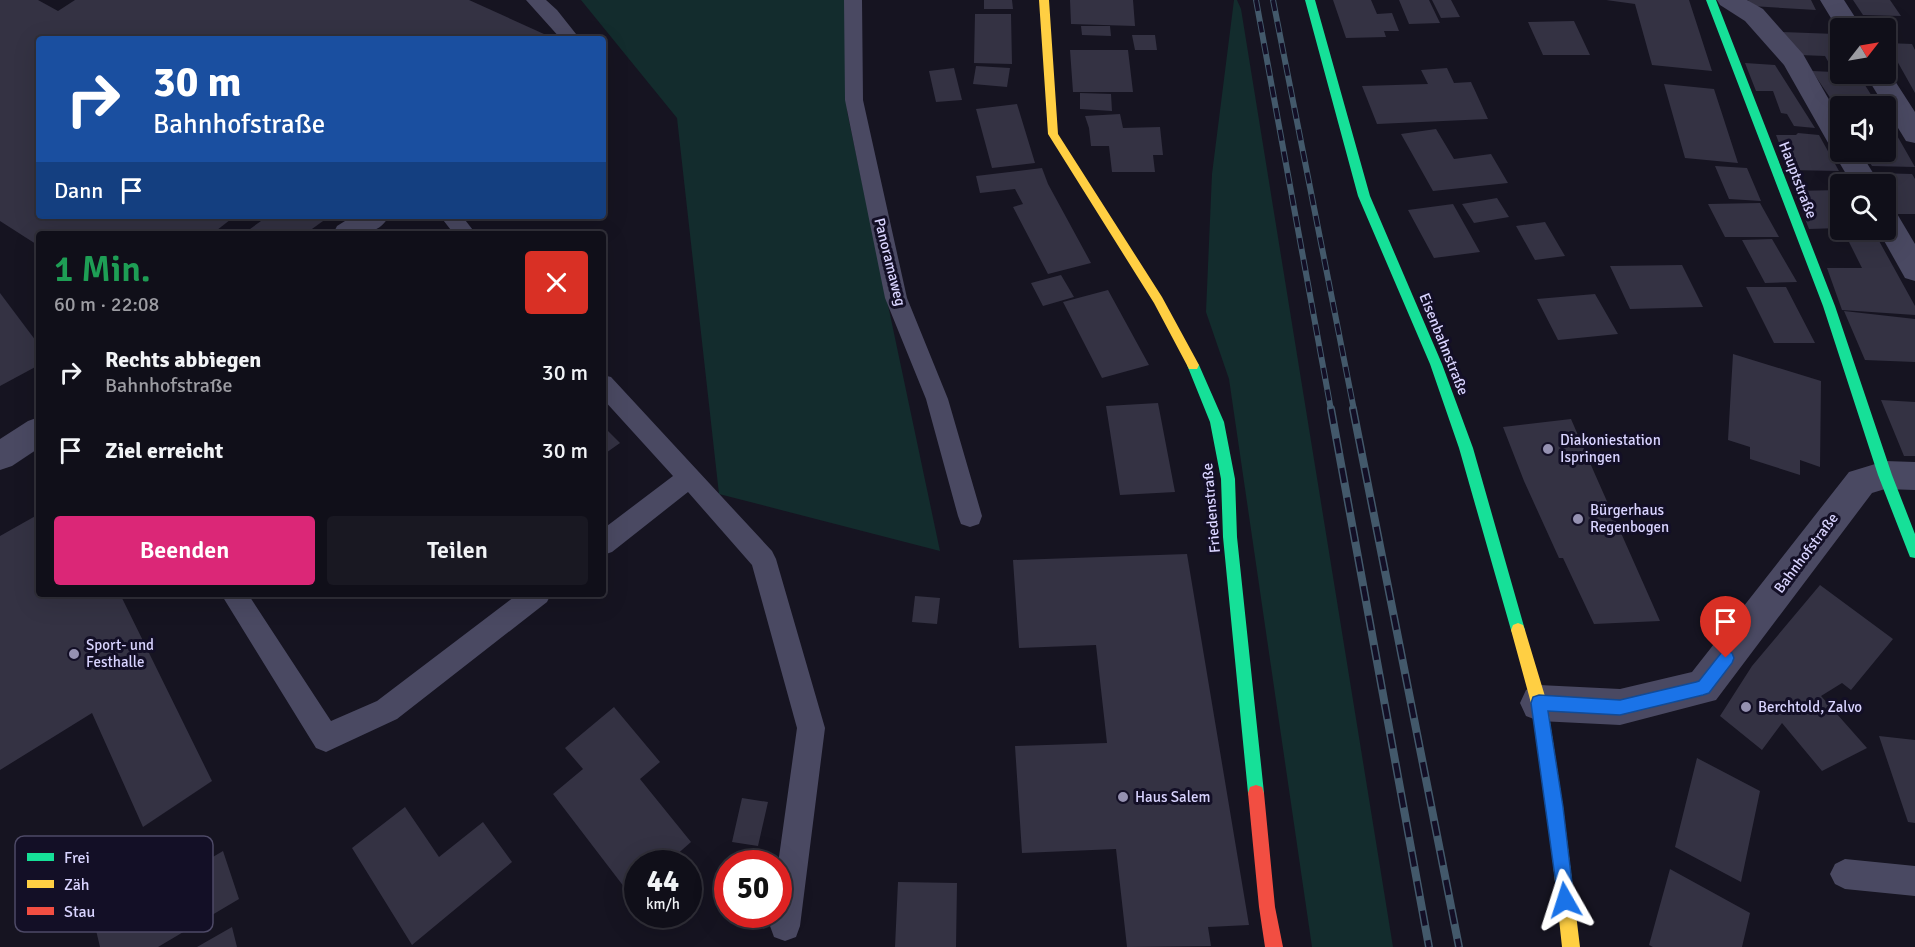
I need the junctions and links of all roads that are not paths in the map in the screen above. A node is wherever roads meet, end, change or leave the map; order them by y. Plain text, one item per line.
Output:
1 (535, 0) edge
2 (853, 0) edge
3 (1044, 0) edge
4 (1310, 0) edge
5 (1711, 0) edge
6 (1729, 0) edge
7 (1832, 0) edge
8 (1844, 18) edge
9 (569, 36) edge
10 (1884, 84) edge
11 (1830, 123) edge
12 (1915, 134) edge
13 (370, 219) edge
14 (453, 219) edge
15 (352, 231) edge
16 (463, 231) edge
17 (1896, 237) edge
18 (1915, 270) edge
19 (606, 387) edge
20 (36, 433) edge
21 (0, 456) edge
22 (1900, 476) edge
23 (690, 477) junction
24 (970, 516) dead end
25 (606, 542) edge
26 (1915, 552) edge
27 (236, 597) edge
28 (534, 597) edge
29 (1539, 703) junction
30 (792, 873) edge
31 (1845, 874) dead end
32 (1915, 881) edge
33 (1274, 947) edge
34 (1570, 947) edge

1 - 9 lane
2 - 24 lane, Panoramaweg
3 - 33 street, Friedenstraße
4 - 29 street, Eisenbahnstraße
5 - 22 street, Hauptstraße
6 - 11 street
7 - 8 street
10 - 12 street
13 - 15 street
14 - 16 lane
17 - 18 street
19 - 23 lane
20 - 21 street
22 - 26 street, Hauptstraße
22 - 29 street, Bahnhofstraße
23 - 25 lane
23 - 30 lane
27 - 28 lane
29 - 34 street
31 - 32 lane

